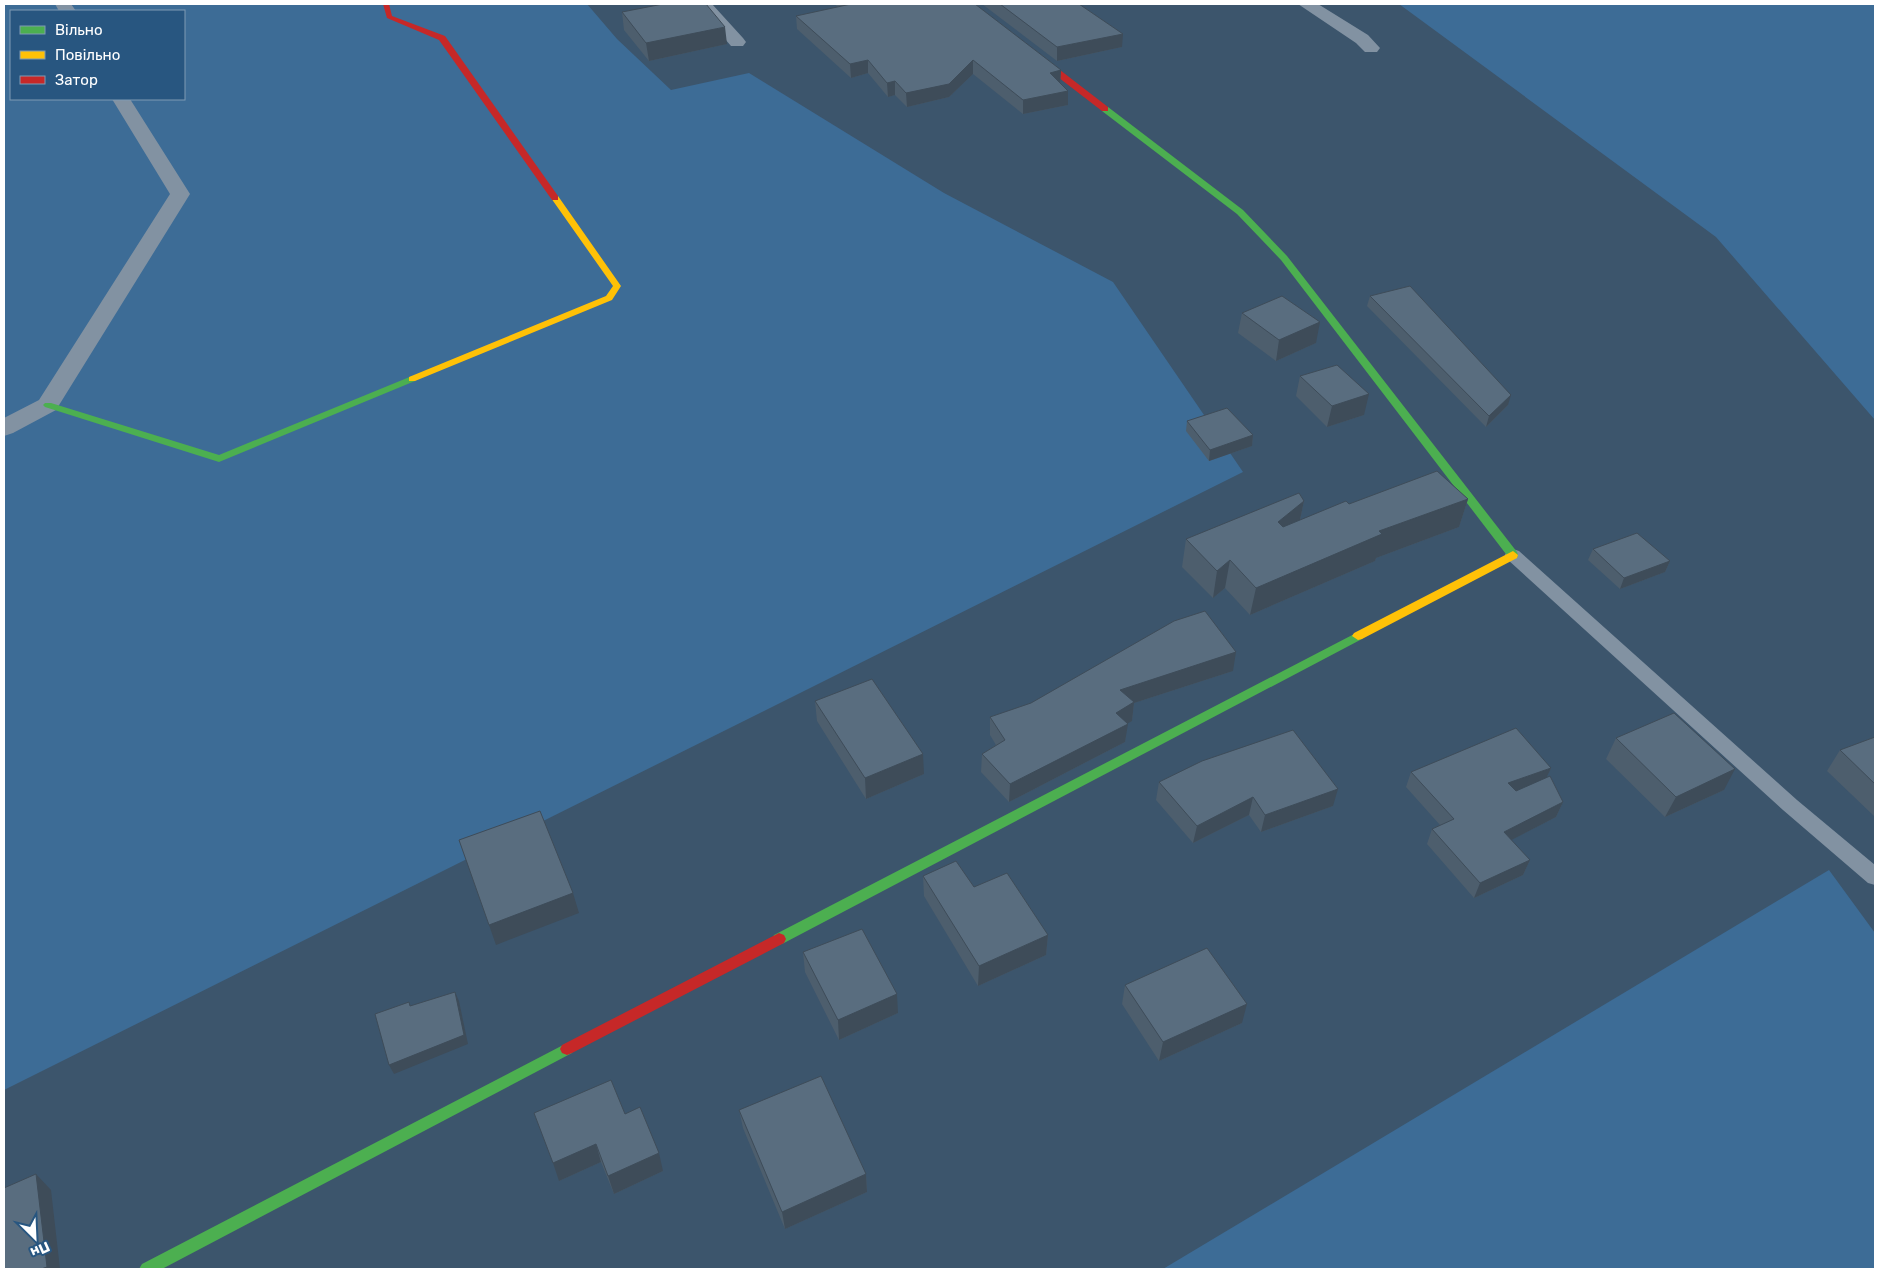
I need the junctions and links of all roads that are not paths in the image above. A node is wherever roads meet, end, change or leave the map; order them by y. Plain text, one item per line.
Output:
1 (386, 4) edge
2 (703, 4) edge
3 (1306, 4) edge
4 (737, 42) dead end
5 (1018, 42) edge
6 (1371, 48) dead end
7 (122, 100) edge
8 (48, 405) junction
9 (4, 428) edge
10 (1513, 555) junction
11 (1875, 877) edge
12 (147, 1269) edge

1 - 8 street
2 - 4 street
3 - 6 street
5 - 10 street
7 - 8 street
8 - 9 street
10 - 11 lane
10 - 12 street

